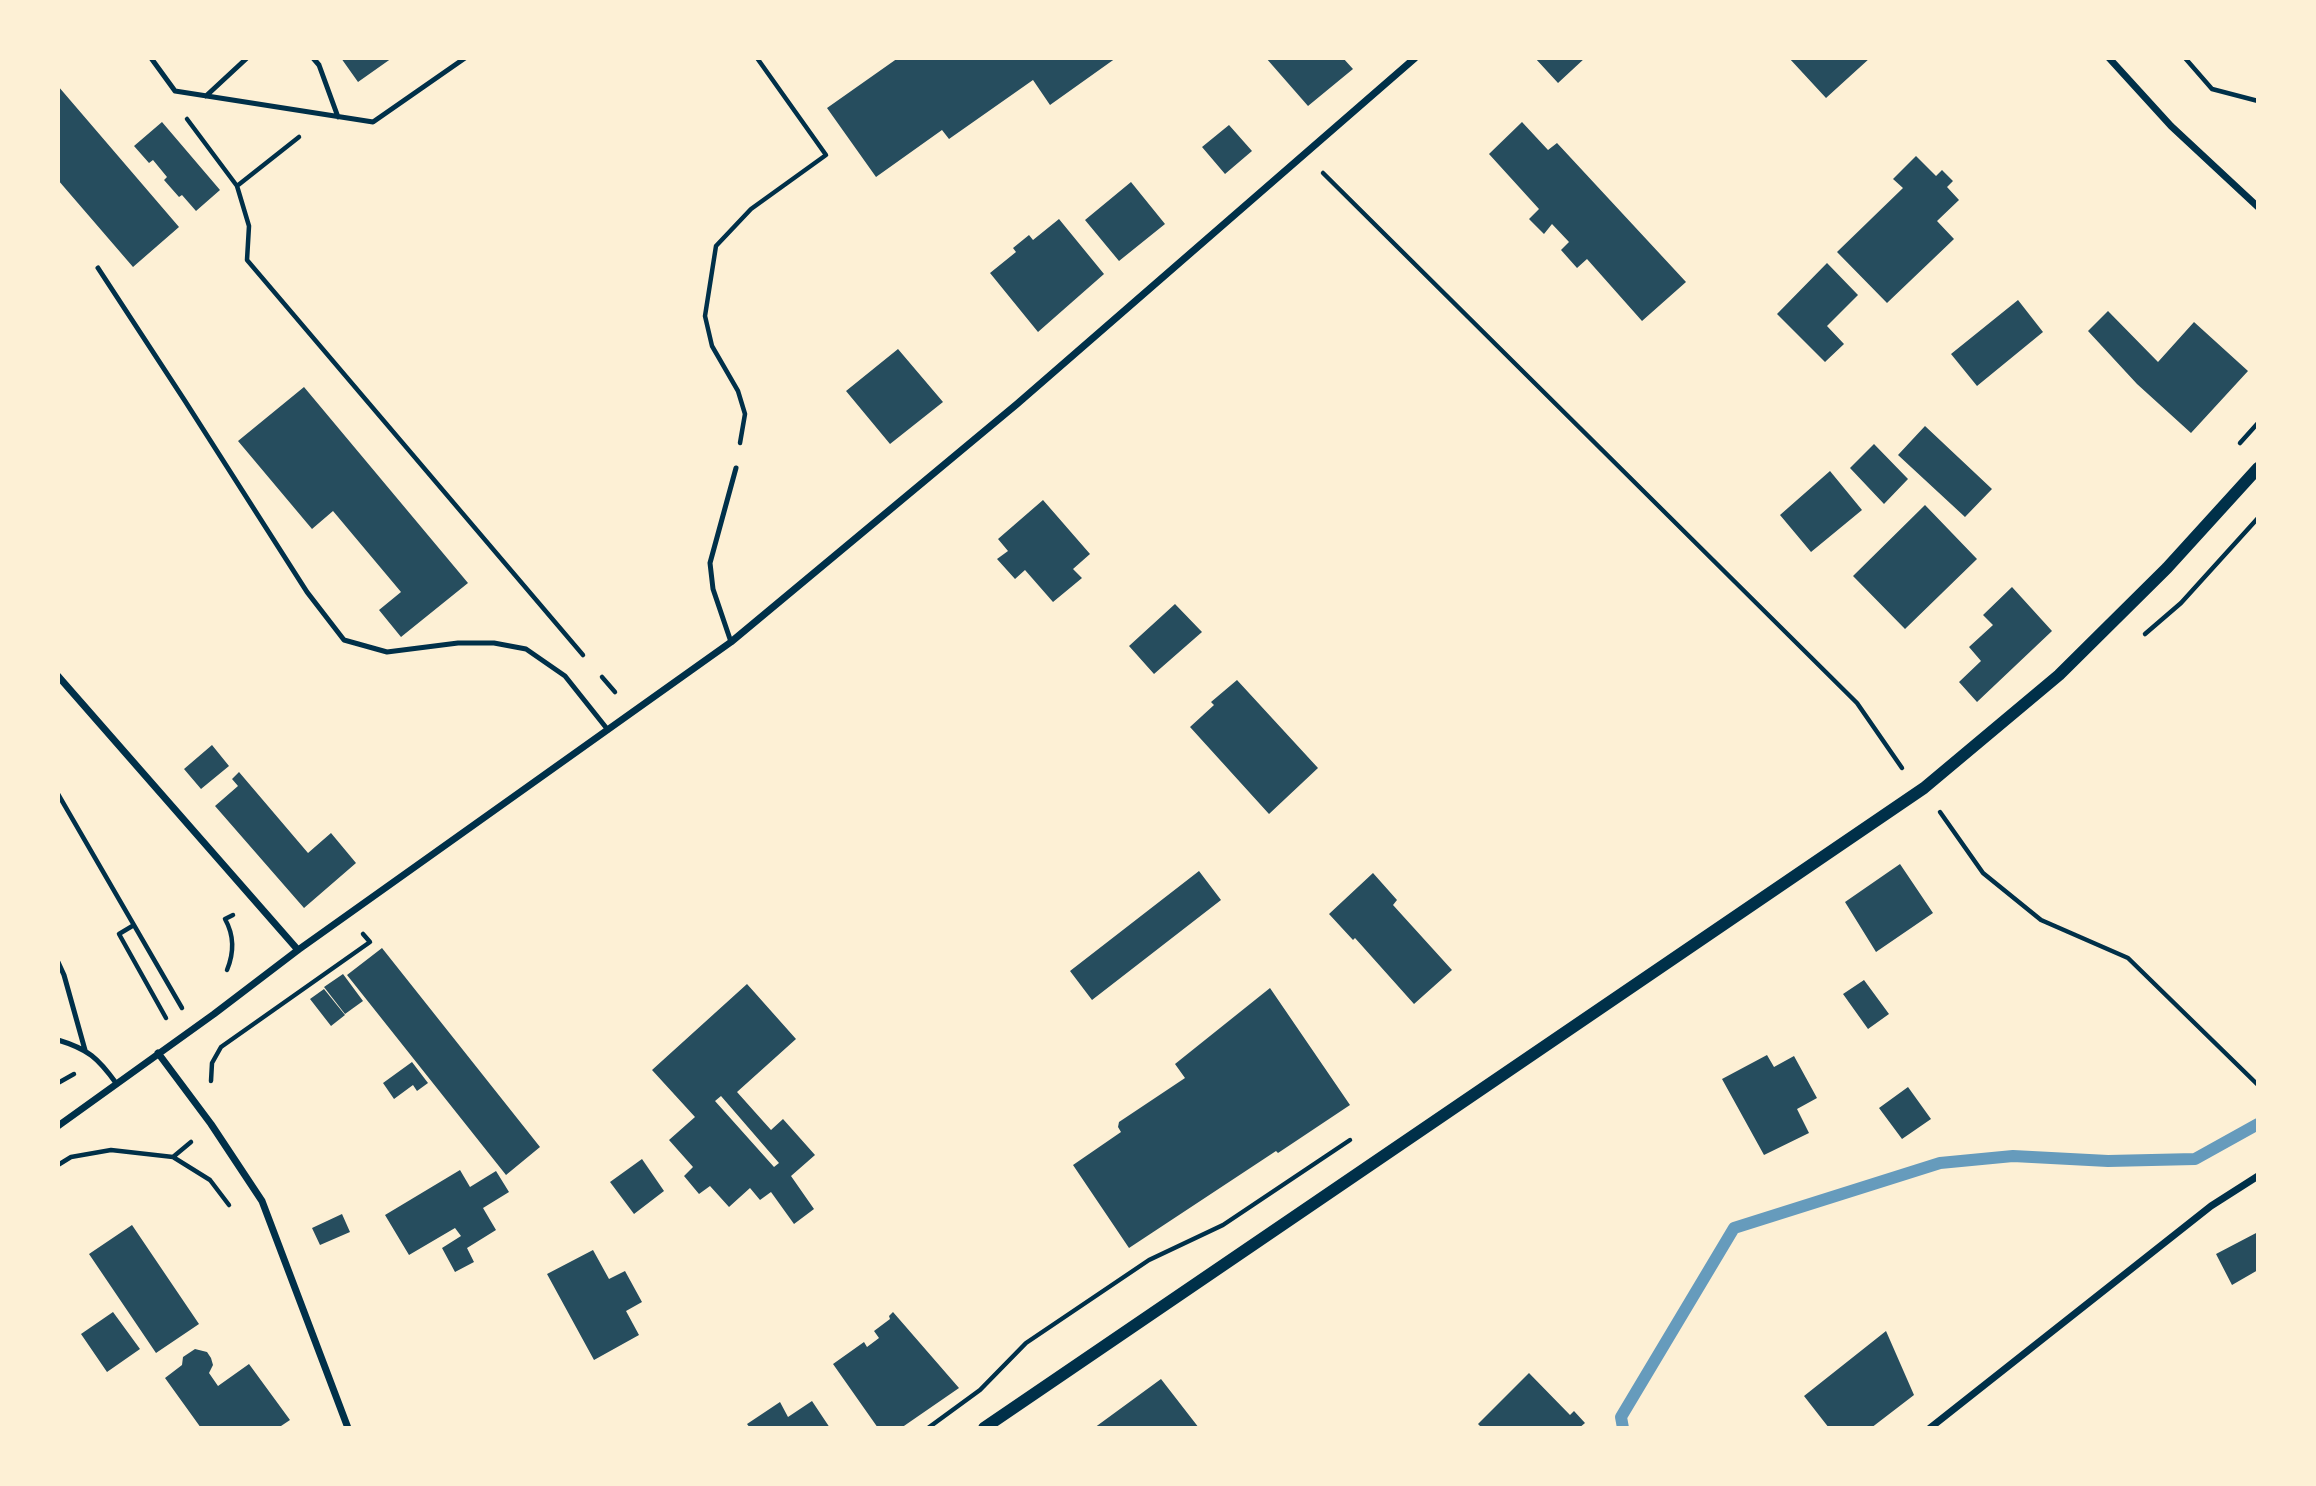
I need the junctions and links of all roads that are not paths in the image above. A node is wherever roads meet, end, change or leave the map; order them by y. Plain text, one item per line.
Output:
1 (151, 58) edge
2 (247, 58) edge
3 (313, 58) edge
4 (465, 58) edge
5 (1415, 58) edge
6 (2109, 58) edge
7 (206, 96) junction
8 (338, 117) junction
9 (2258, 207) edge
10 (98, 268) dead end
11 (736, 468) road end
12 (2258, 468) edge
13 (730, 642) junction
14 (58, 676) edge
15 (608, 730) junction
16 (298, 950) junction
17 (58, 962) edge
18 (58, 1040) edge
19 (85, 1050) junction
20 (158, 1053) junction
21 (116, 1083) junction
22 (58, 1126) edge
23 (2258, 1176) edge
24 (348, 1428) edge
25 (984, 1428) edge
26 (1930, 1428) edge

1 - 7 lane
2 - 7 lane
3 - 8 lane
4 - 8 lane
5 - 13 street
6 - 9 street
7 - 8 lane
10 - 15 lane
11 - 13 lane
12 - 25 street
13 - 15 street
14 - 16 street
15 - 16 street
16 - 20 street
17 - 19 lane
18 - 19 lane
19 - 21 lane
20 - 21 street
20 - 24 street
21 - 22 street
23 - 26 street

